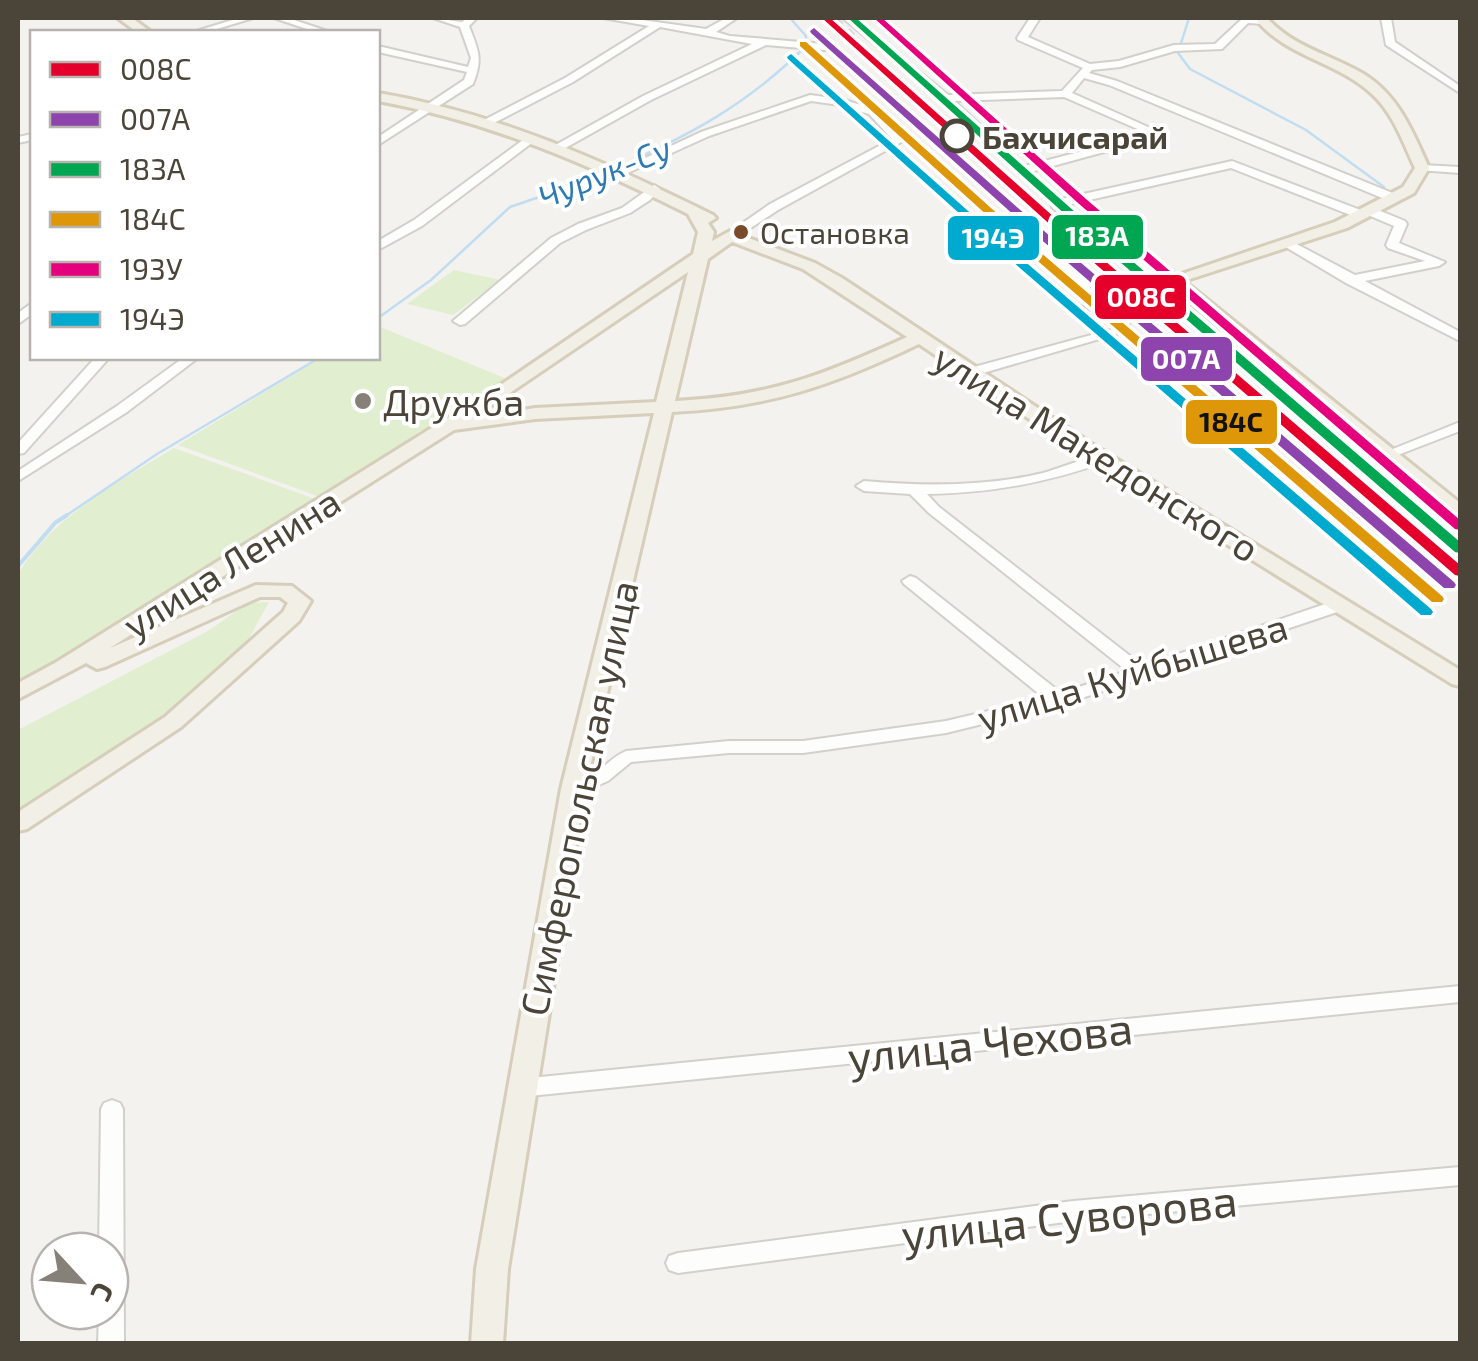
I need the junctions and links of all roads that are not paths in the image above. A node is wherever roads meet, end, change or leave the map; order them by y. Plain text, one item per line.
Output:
1 (248, 18) edge
2 (279, 18) edge
3 (438, 18) edge
4 (608, 18) edge
5 (732, 18) edge
6 (848, 18) edge
7 (1035, 18) edge
8 (1386, 18) edge
9 (633, 19) edge
10 (1262, 19) edge
11 (468, 21) edge
12 (658, 24) junction
13 (205, 30) edge
14 (318, 30) edge
15 (707, 33) junction
16 (762, 43) junction
17 (824, 47) dead end
18 (380, 48) edge
19 (474, 71) junction
20 (1084, 71) junction
21 (1460, 90) edge
22 (1065, 94) junction
23 (380, 97) edge
24 (946, 98) junction
25 (432, 106) junction
26 (486, 123) junction
27 (531, 140) junction
28 (380, 141) edge
29 (556, 150) junction
30 (1422, 168) junction
31 (1020, 170) junction
32 (1460, 170) edge
33 (610, 171) junction
34 (654, 189) junction
35 (1391, 197) junction
36 (1056, 204) junction
37 (694, 211) junction
38 (1366, 213) junction
39 (1015, 224) dead end
40 (728, 231) junction
41 (706, 232) junction
42 (1285, 243) junction
43 (380, 245) edge
44 (700, 259) junction
45 (1172, 280) junction
46 (1351, 280) junction
47 (460, 321) dead end
48 (918, 338) junction
49 (1460, 338) edge
50 (100, 360) edge
51 (188, 360) edge
52 (968, 372) junction
53 (505, 390) junction
54 (664, 406) junction
55 (532, 413) junction
56 (1460, 426) edge
57 (443, 430) junction
58 (19, 450) edge
59 (1385, 456) junction
60 (1102, 458) junction
61 (18, 477) edge
62 (864, 486) dead end
63 (916, 491) junction
64 (1460, 512) edge
65 (910, 581) dead end
66 (1340, 606) junction
67 (1141, 673) junction
68 (1460, 679) edge
69 (18, 692) edge
70 (18, 700) edge
71 (1058, 700) junction
72 (573, 788) junction
73 (18, 823) edge
74 (1460, 994) edge
75 (520, 1088) junction
76 (112, 1109) dead end
77 (1460, 1176) edge
78 (678, 1263) dead end
79 (111, 1344) edge
80 (487, 1344) edge

1 - 13 street
2 - 14 street
3 - 11 street
4 - 9 street
5 - 15 street
6 - 24 street
7 - 20 street
8 - 21 street
9 - 12 street
10 - 20 street
10 - 30 main road
11 - 19 street
12 - 15 street
12 - 26 street
15 - 16 street
16 - 17 street
16 - 29 street
18 - 19 street
19 - 25 street
20 - 22 street
20 - 35 street
22 - 24 street
22 - 31 street
23 - 25 main road
24 - 31 street
25 - 26 main road
25 - 28 street
26 - 27 main road
27 - 29 main road
27 - 43 street
29 - 33 main road
30 - 32 street
30 - 35 main road
31 - 36 street
33 - 34 main road
33 - 40 street
34 - 37 main road
34 - 47 street
35 - 38 main road
36 - 38 street
36 - 45 street
37 - 40 main road
37 - 41 main road
38 - 42 main road
38 - 46 street
39 - 52 street
40 - 41 main road
40 - 44 main road, улица Ленина
40 - 48 main road, улица Македонского
41 - 44 main road, Симферопольская улица
42 - 45 main road
42 - 46 street
44 - 53 main road, улица Ленина
44 - 54 main road, Симферопольская улица
45 - 59 main road
46 - 49 street
48 - 52 main road, улица Македонского
48 - 54 main road
50 - 58 street
51 - 61 street
52 - 60 main road, улица Македонского
53 - 55 main road
53 - 57 main road, улица Ленина
54 - 55 main road
54 - 72 main road, Симферопольская улица
55 - 57 main road
56 - 59 street
57 - 69 main road, улица Ленина
59 - 64 main road
60 - 63 street
60 - 66 main road, улица Македонского
62 - 63 street
63 - 67 street
65 - 71 street
66 - 67 street, улица Куйбышева
66 - 68 main road, улица Македонского
67 - 71 street, улица Куйбышева
70 - 73 main road
71 - 72 street, улица Куйбышева
72 - 75 main road, Симферопольская улица
74 - 75 street, улица Чехова
75 - 80 main road, Симферопольская улица
76 - 79 street
77 - 78 street, улица Суворова

